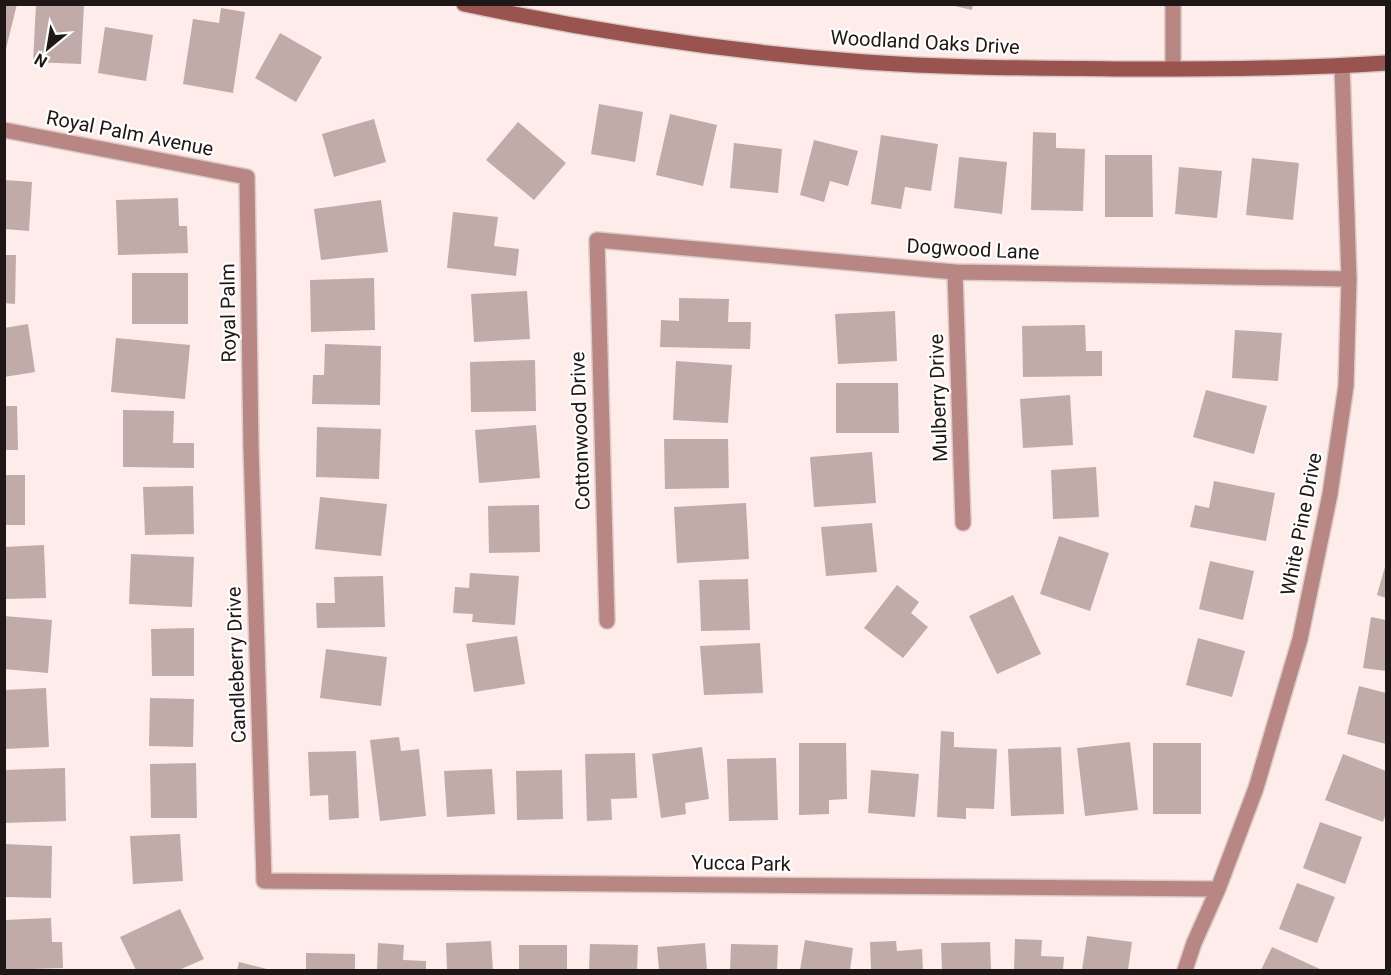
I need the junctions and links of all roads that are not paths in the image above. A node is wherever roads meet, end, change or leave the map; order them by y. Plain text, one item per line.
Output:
1 (464, 4) edge
2 (1173, 4) edge
3 (1386, 63) edge
4 (1342, 66) junction
5 (1173, 69) junction
6 (4, 129) edge
7 (247, 177) joint
8 (597, 240) joint
9 (955, 272) junction
10 (1349, 279) junction
11 (251, 447) joint
12 (963, 523) dead end
13 (607, 621) dead end
14 (264, 880) joint
15 (1218, 889) junction
16 (1185, 970) edge

1 - 5 street, Woodland Oaks Drive
2 - 5 street
3 - 4 street, Woodland Oaks Drive
4 - 5 street, Woodland Oaks Drive
4 - 10 street, White Pine Drive
6 - 7 street, Royal Palm Avenue
7 - 11 street, Royal Palm
8 - 9 street, Dogwood Lane
8 - 13 street, Cottonwood Drive
9 - 10 street, Dogwood Lane
9 - 12 street, Mulberry Drive
10 - 15 street, White Pine Drive
11 - 14 street, Candleberry Drive
14 - 15 street, Yucca Park
15 - 16 street, White Pine Drive

